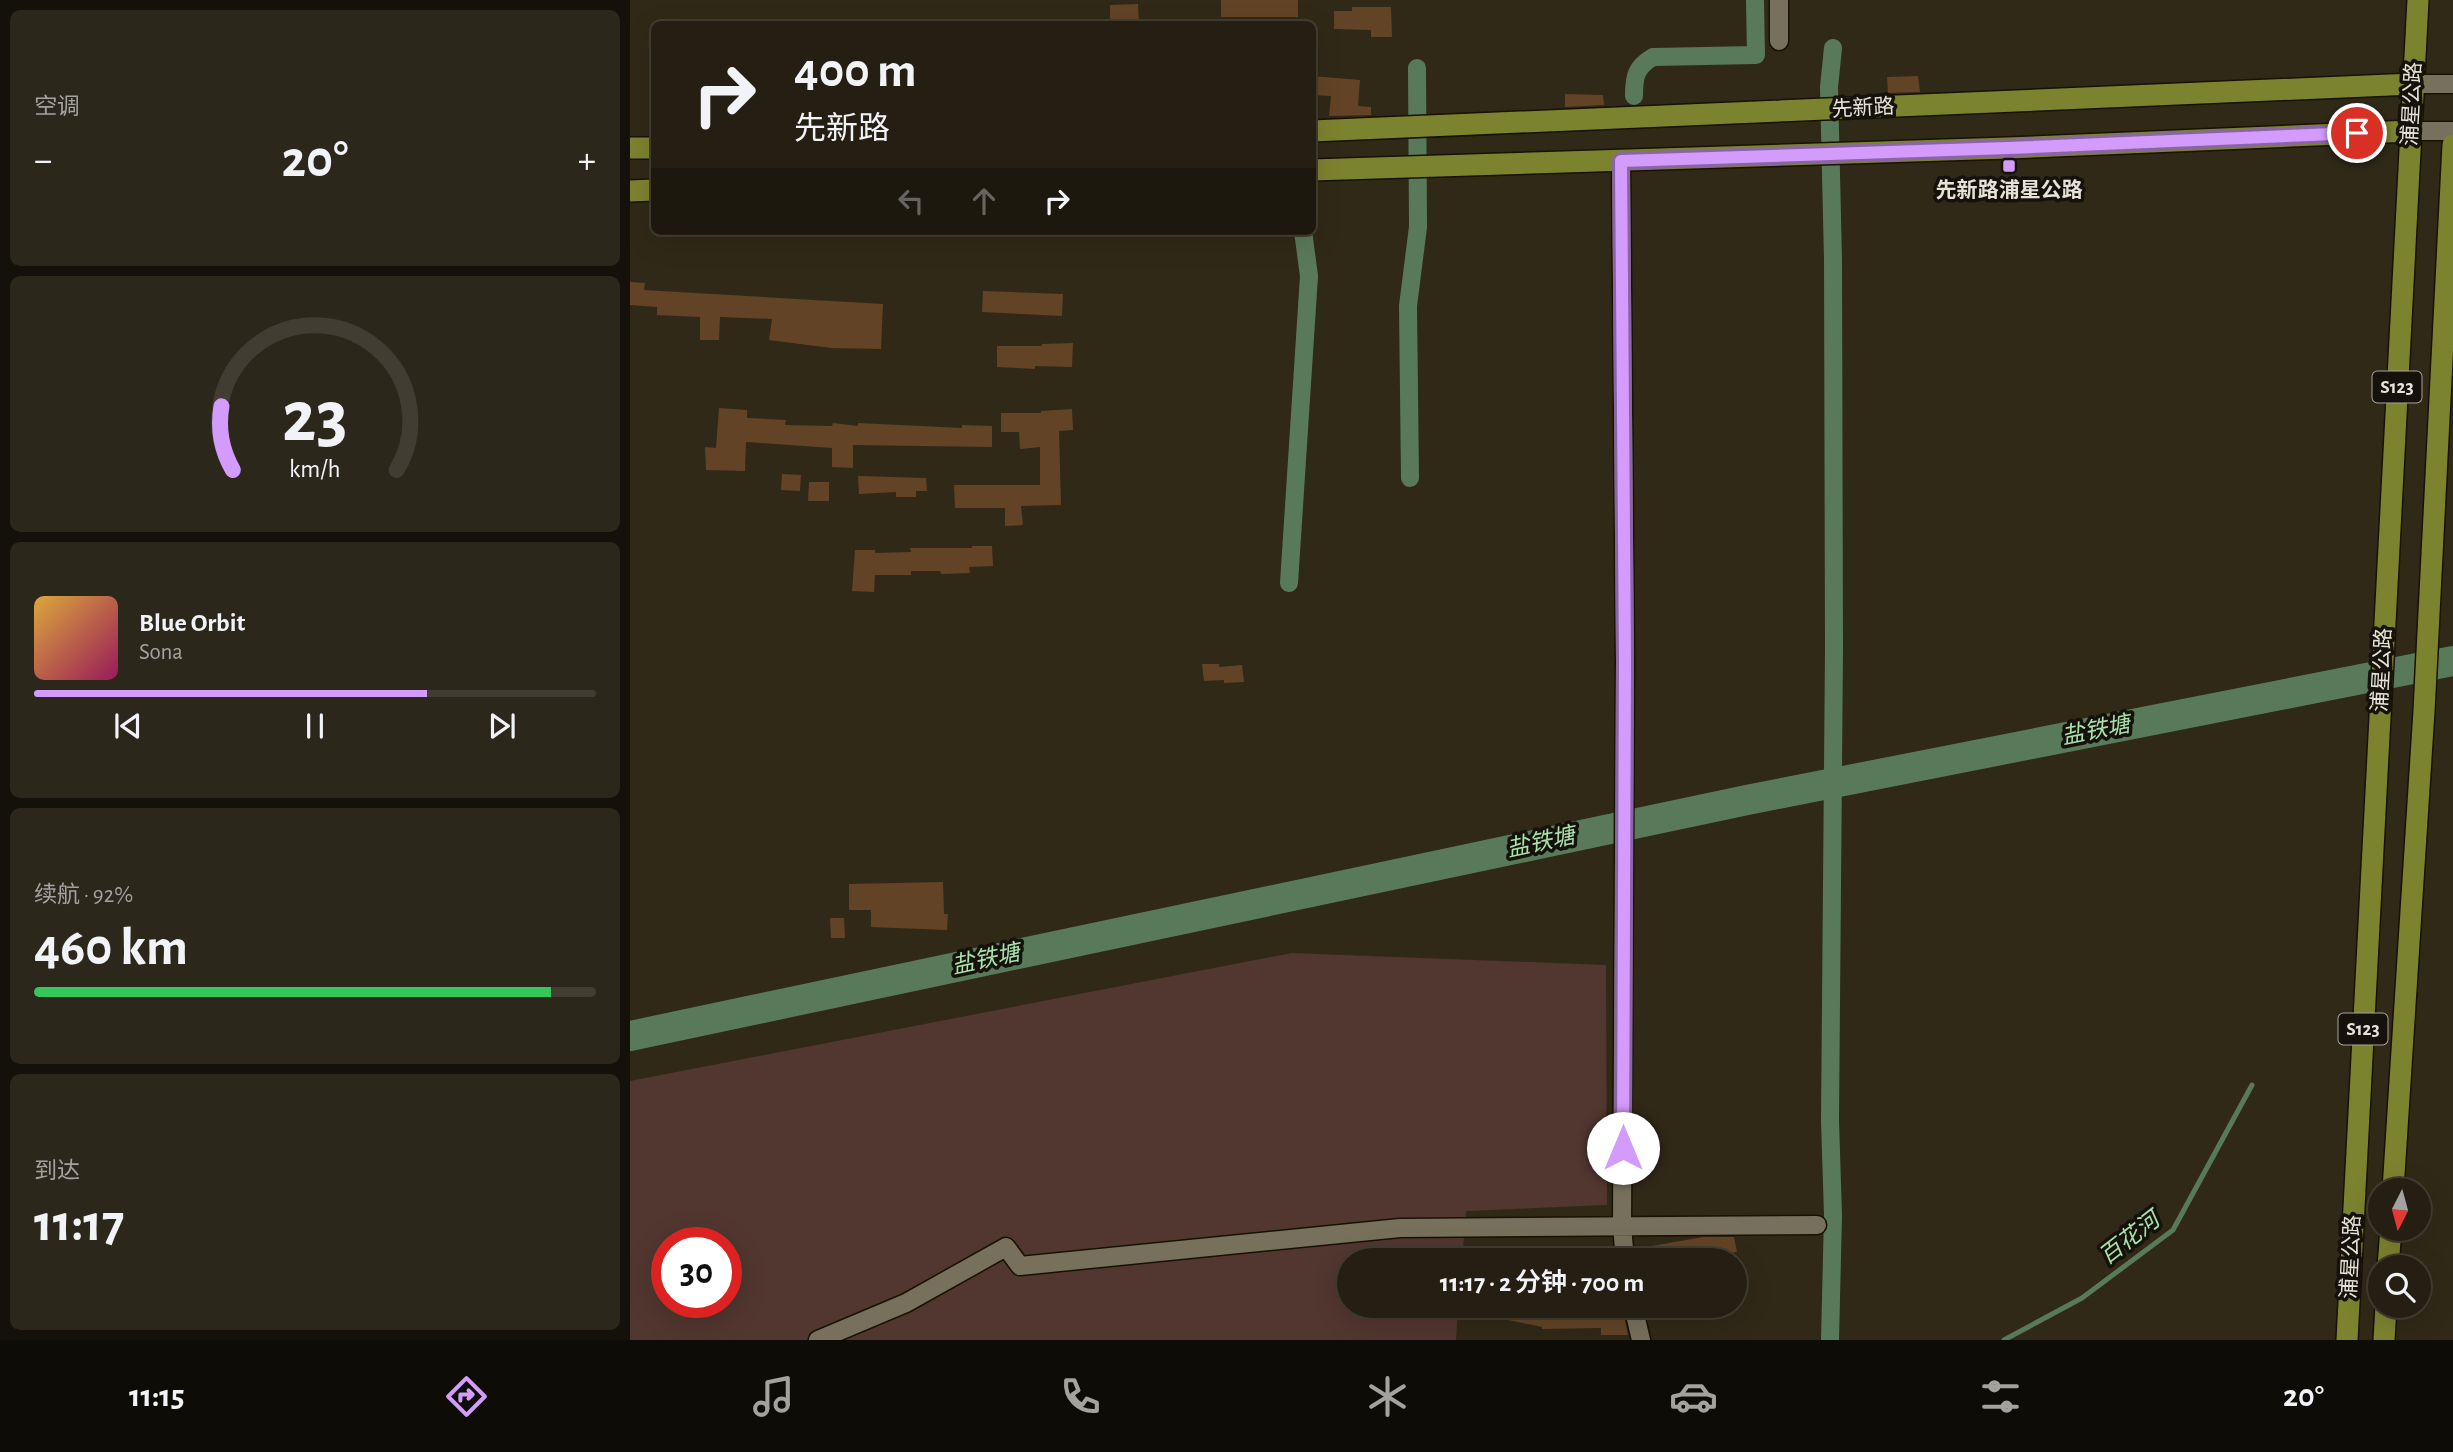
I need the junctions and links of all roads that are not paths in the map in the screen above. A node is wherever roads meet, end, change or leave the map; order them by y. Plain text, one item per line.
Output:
1 (1779, 0) edge
2 (2418, 0) edge
3 (1779, 41) dead end
4 (2413, 84) junction
5 (2453, 84) edge
6 (1316, 131) edge
7 (2411, 131) junction
8 (2453, 131) edge
9 (2453, 145) edge
10 (630, 148) edge
11 (651, 148) edge
12 (1621, 161) junction
13 (1316, 170) edge
14 (651, 190) edge
15 (630, 191) edge
16 (2394, 1178) edge
17 (1816, 1225) dead end
18 (1622, 1226) junction
19 (1624, 1248) edge
20 (1636, 1318) edge
21 (2385, 1318) edge
22 (818, 1340) edge
23 (1641, 1340) edge
24 (2347, 1340) edge
25 (2384, 1340) edge

1 - 3 street
2 - 4 main road, 浦星公路 / S123
4 - 5 street
4 - 6 main road, 先新路
4 - 7 main road, 浦星公路 / S123
7 - 8 street
7 - 12 main road, 先新路
7 - 24 main road, 浦星公路 / S123
9 - 16 main road, 浦星公路 / S123
10 - 11 main road
12 - 13 main road, 先新路
12 - 18 street
14 - 15 main road
17 - 18 street
18 - 19 street
18 - 22 street
20 - 23 street
21 - 25 main road, 浦星公路

